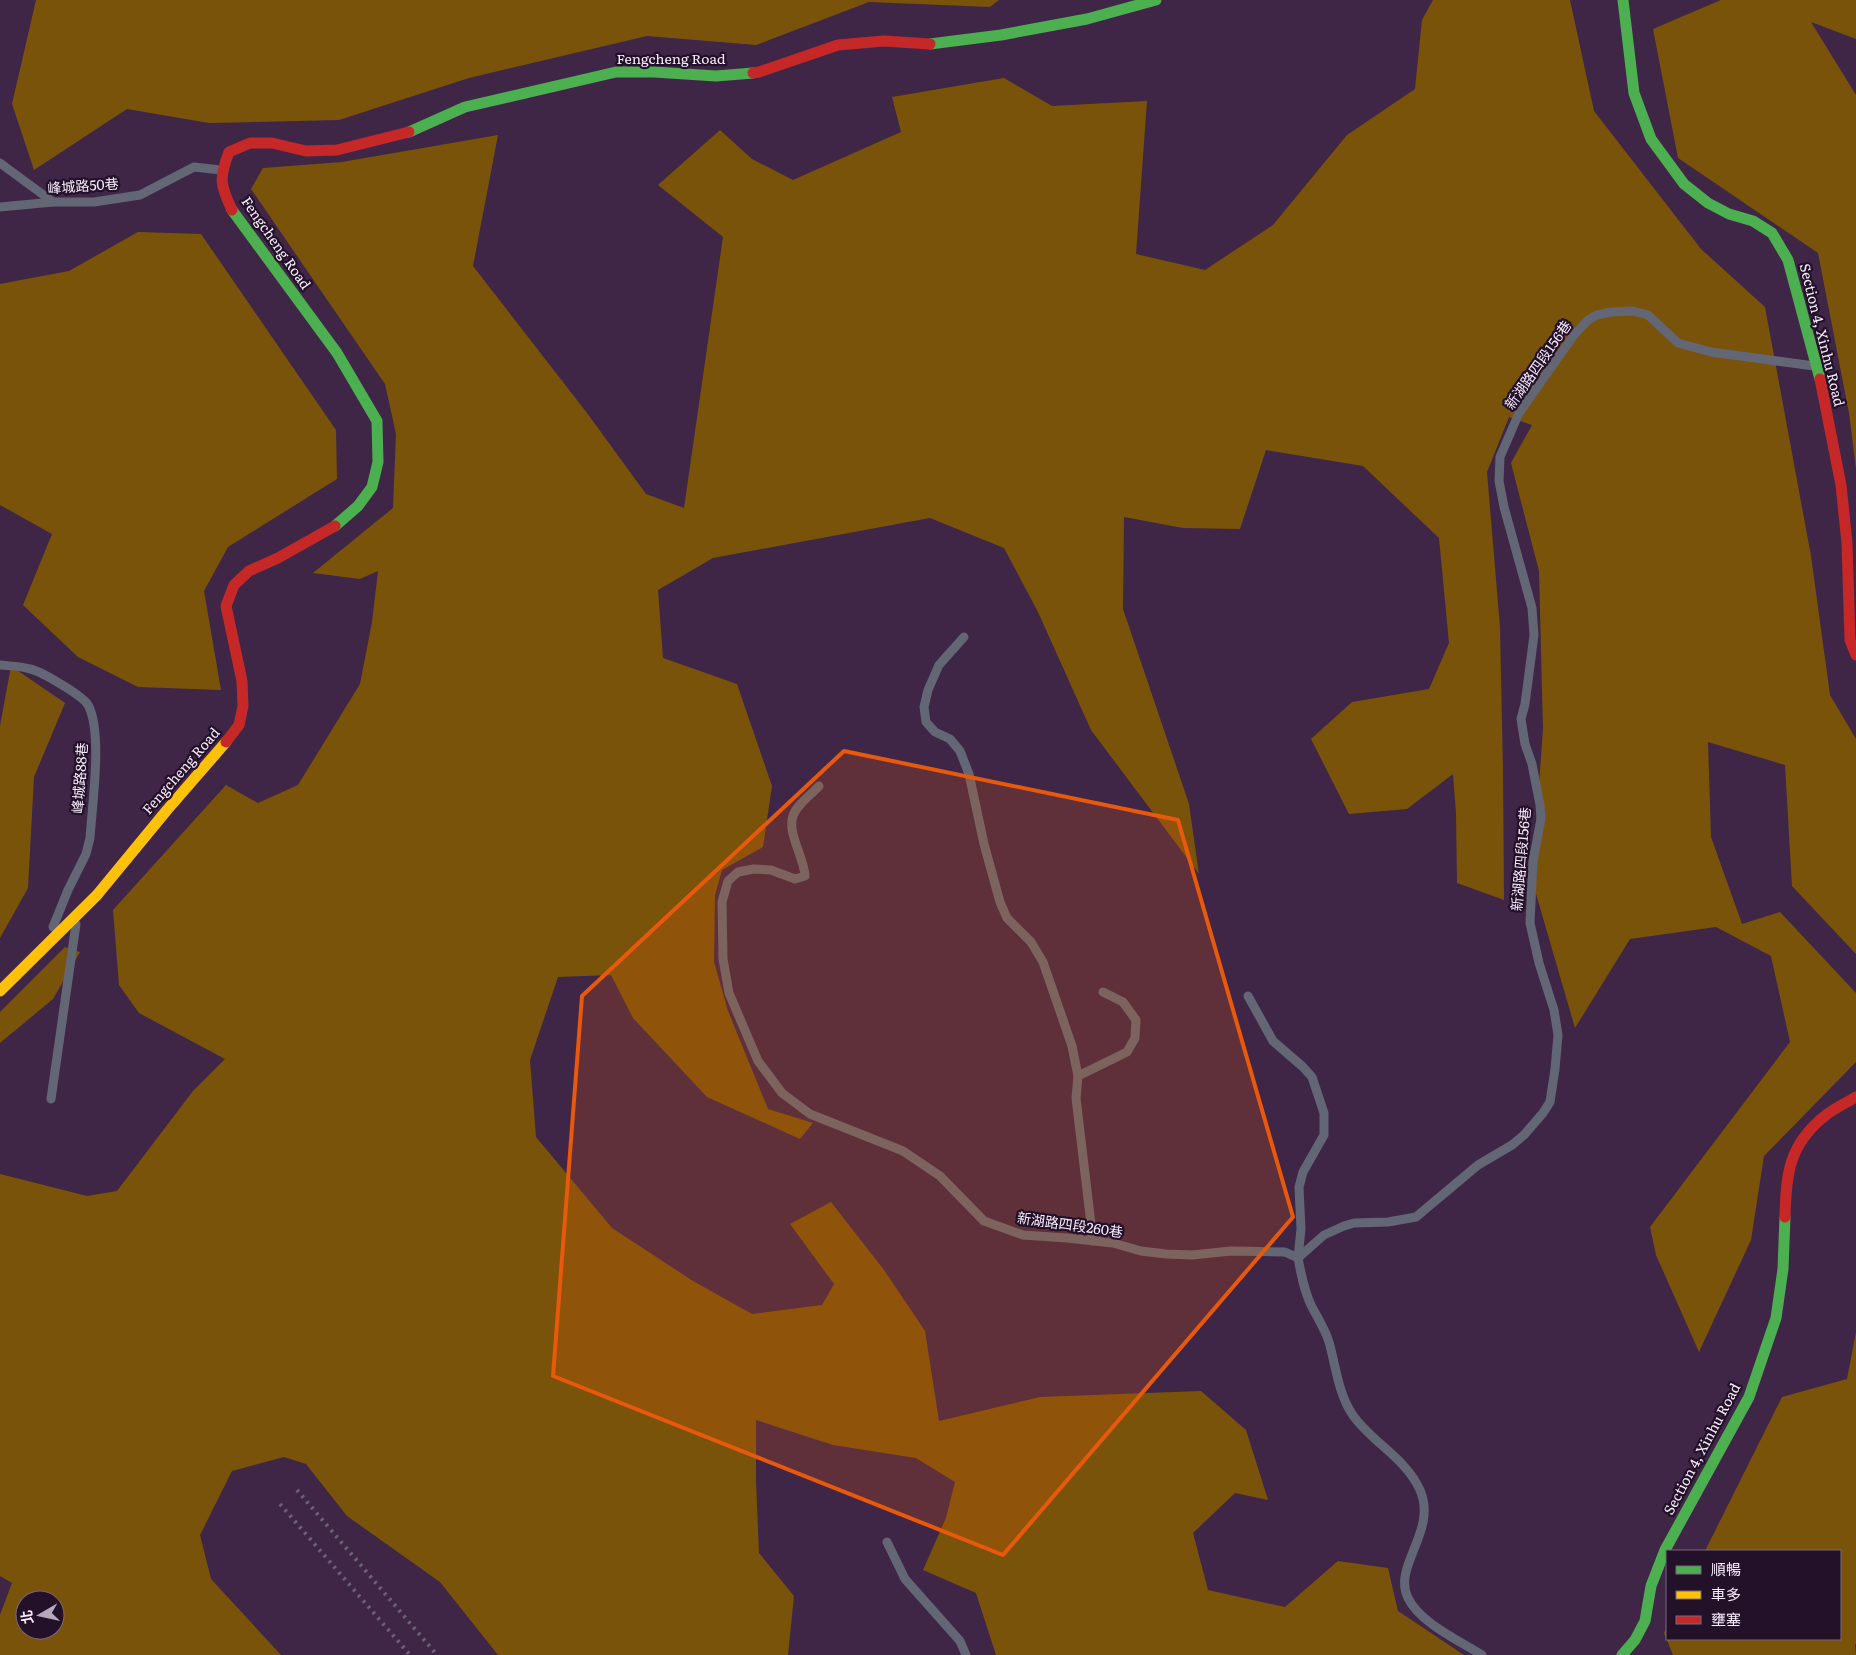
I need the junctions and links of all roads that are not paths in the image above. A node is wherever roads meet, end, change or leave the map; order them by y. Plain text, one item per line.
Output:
1 (1156, 0) edge
2 (1623, 0) edge
3 (0, 163) edge
4 (222, 170) junction
5 (53, 202) junction
6 (0, 207) edge
7 (1815, 366) junction
8 (964, 637) dead end
9 (1856, 655) edge
10 (0, 665) edge
11 (819, 786) dead end
12 (77, 914) junction
13 (46, 946) junction
14 (0, 990) edge
15 (1103, 992) dead end
16 (1248, 996) dead end
17 (1078, 1076) junction
18 (1856, 1097) edge
19 (50, 1099) dead end
20 (1093, 1241) junction
21 (1298, 1258) junction
22 (887, 1542) dead end
23 (966, 1655) edge
24 (1482, 1655) edge
25 (1622, 1655) edge

1 - 4 street, Fengcheng Road
2 - 7 street, Section 4, Xinhu Road
3 - 5 lane
4 - 5 lane, 峰城路50巷
4 - 12 street, Fengcheng Road
5 - 6 lane, 峰城路50巷
7 - 9 street, Section 4, Xinhu Road
7 - 21 lane, 新湖路四段156巷
8 - 17 lane
10 - 13 lane, 峰城路88巷
11 - 20 lane, 新湖路四段260巷
12 - 13 street, Fengcheng Road
12 - 19 lane
13 - 14 street, Fengcheng Road
15 - 17 lane
16 - 21 lane
17 - 20 lane
18 - 25 street, Section 4, Xinhu Road
20 - 21 lane, 新湖路四段260巷
21 - 24 lane
22 - 23 lane

